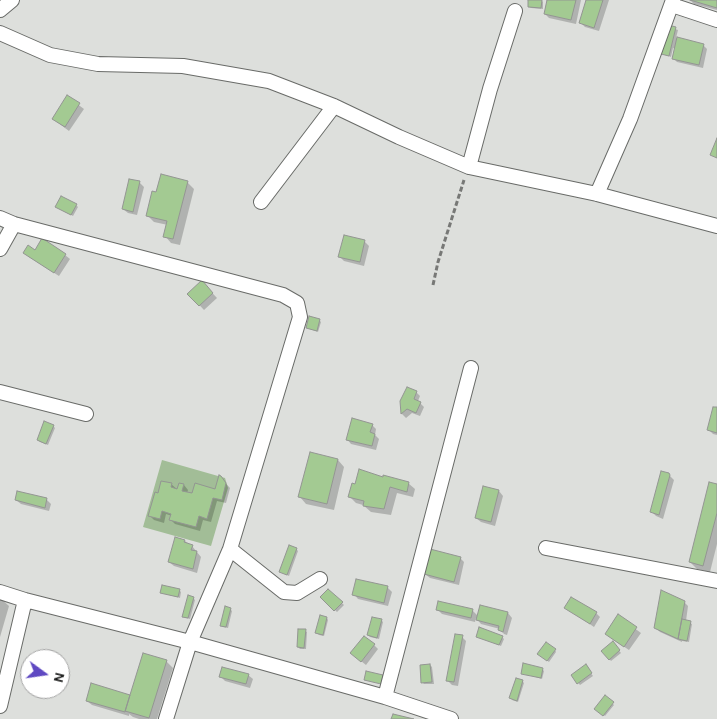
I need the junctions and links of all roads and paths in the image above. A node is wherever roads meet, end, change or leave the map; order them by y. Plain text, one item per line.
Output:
1 (12, 0) edge
2 (672, 2) edge
3 (0, 10) edge
4 (515, 11) dead end
5 (717, 20) edge
6 (0, 33) edge
7 (334, 106) junction
8 (469, 167) junction
9 (597, 194) junction
10 (261, 202) dead end
11 (0, 218) edge
12 (14, 224) junction
13 (717, 226) edge
14 (0, 249) edge
15 (433, 285) dead end
16 (471, 368) dead end
17 (0, 392) edge
18 (86, 414) dead end
19 (546, 548) dead end
20 (230, 550) junction
21 (320, 579) dead end
22 (717, 581) edge
23 (0, 592) edge
24 (26, 600) junction
25 (190, 642) junction
26 (385, 698) junction
27 (0, 706) edge
28 (166, 719) edge
29 (451, 719) edge

1 - 3 street
2 - 5 street
2 - 9 street
4 - 8 street
6 - 7 street
7 - 8 street
7 - 10 street
8 - 9 street
8 - 15 path
9 - 13 street
11 - 12 street
12 - 14 street
12 - 20 street
16 - 26 street
17 - 18 street
19 - 22 street
20 - 21 street
20 - 25 street
23 - 24 street
24 - 25 street
24 - 27 street
25 - 26 street
25 - 28 street
26 - 29 street

